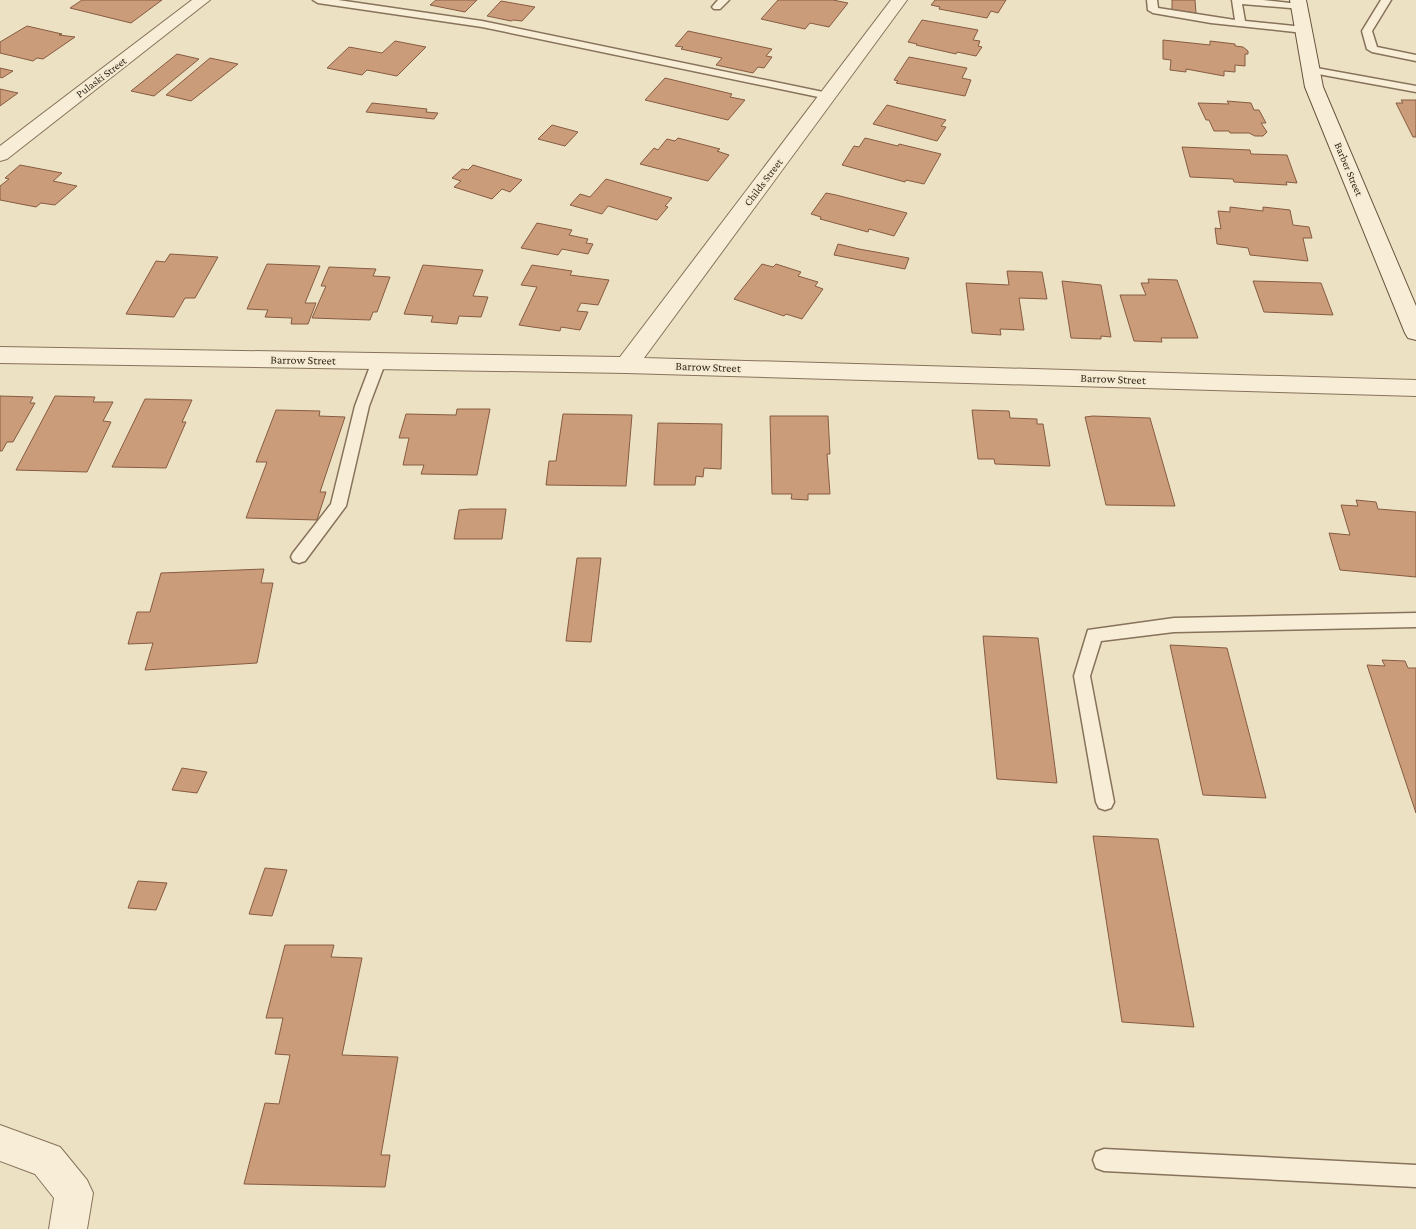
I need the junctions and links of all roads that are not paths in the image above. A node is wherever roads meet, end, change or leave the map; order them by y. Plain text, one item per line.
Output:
1 (202, 0) edge
2 (318, 0) edge
3 (899, 0) edge
4 (1152, 0) edge
5 (1233, 0) edge
6 (1237, 0) edge
7 (1386, 0) edge
8 (1299, 3) edge
9 (1240, 23) junction
10 (1304, 30) junction
11 (1416, 58) edge
12 (1311, 70) junction
13 (1416, 89) edge
14 (828, 96) junction
15 (0, 155) edge
16 (1416, 333) edge
17 (0, 355) edge
18 (379, 361) junction
19 (626, 365) junction
20 (1416, 388) edge
21 (299, 557) dead end
22 (1416, 620) edge
23 (1105, 802) dead end
24 (0, 1143) edge
25 (1104, 1160) dead end
26 (1416, 1176) edge
27 (68, 1229) edge

1 - 15 street, Pulaski Street
2 - 14 lane
3 - 14 street, Childs Street
4 - 9 lane
5 - 6 lane
6 - 8 lane
6 - 9 lane
7 - 11 lane
8 - 10 street, Barber Street
9 - 10 lane
10 - 12 street, Barber Street
12 - 13 lane
12 - 16 street, Barber Street
14 - 19 street, Childs Street
17 - 18 street, Barrow Street
18 - 19 street, Barrow Street
18 - 21 lane
19 - 20 street, Barrow Street
22 - 23 lane
24 - 27 street
25 - 26 lane

